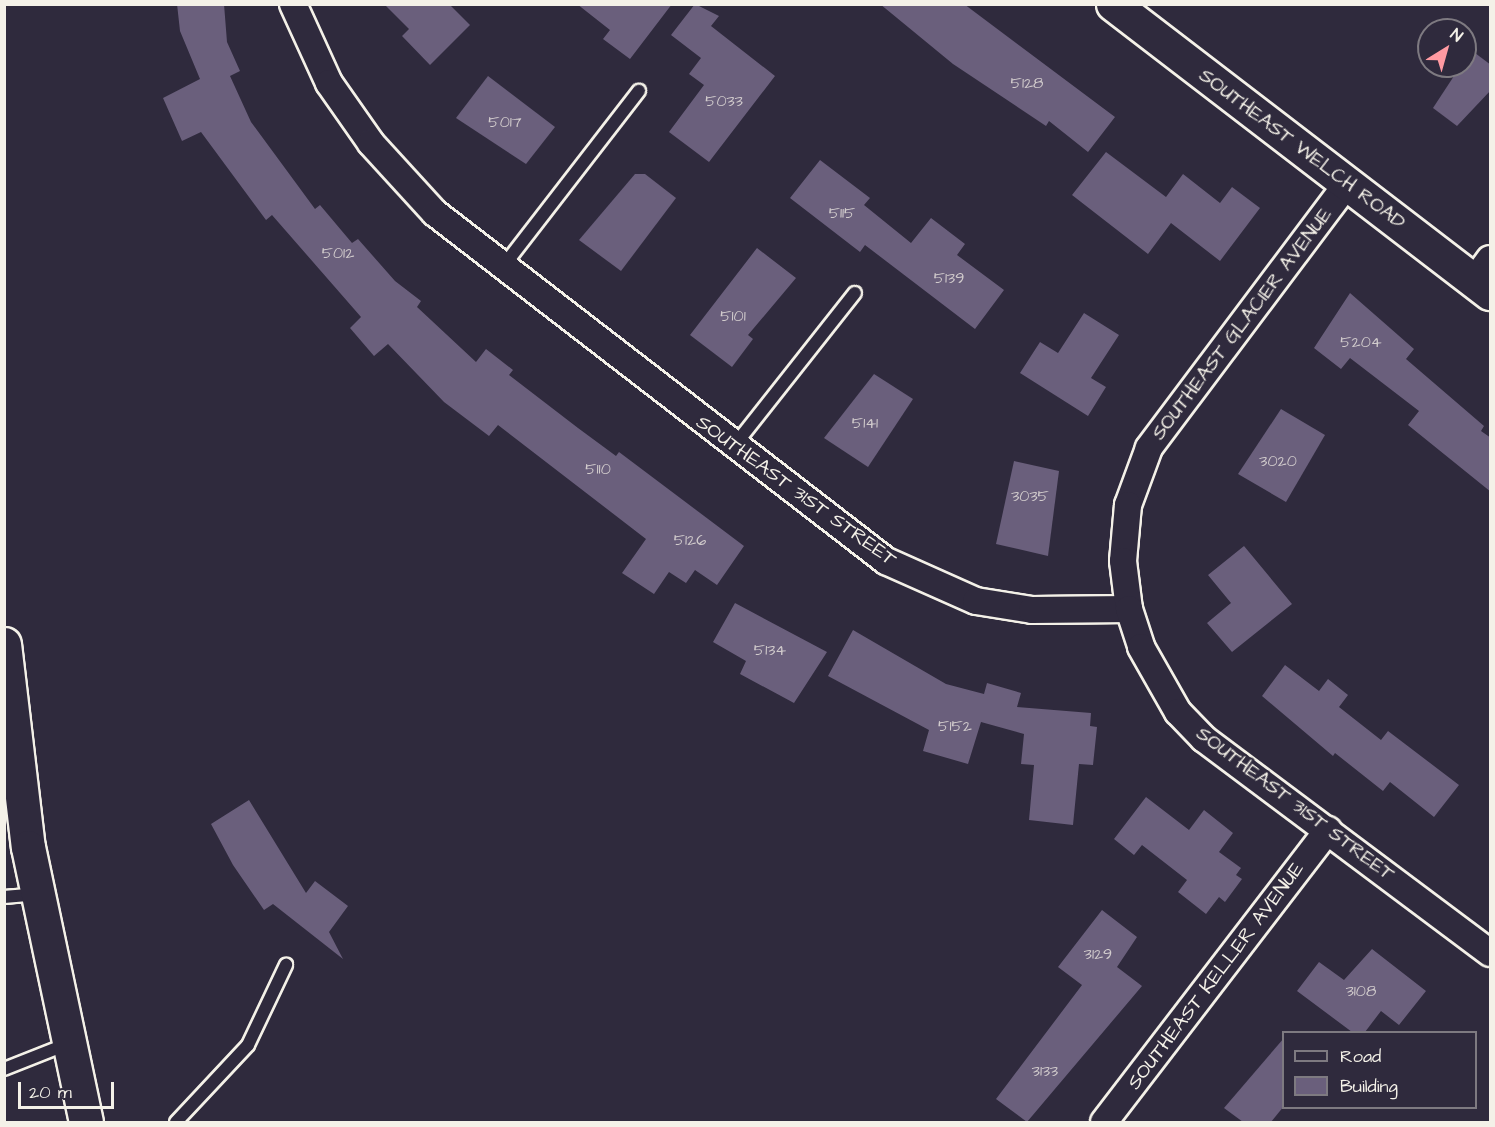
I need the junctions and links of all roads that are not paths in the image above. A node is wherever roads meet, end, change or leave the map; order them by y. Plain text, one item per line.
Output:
1 (293, 4) edge
2 (1113, 4) edge
3 (639, 92) dead end
4 (1347, 184) junction
5 (502, 269) junction
6 (1485, 278) edge
7 (855, 293) dead end
8 (734, 446) junction
9 (1129, 609) junction
10 (4, 644) edge
11 (1328, 830) junction
12 (37, 894) junction
13 (4, 897) edge
14 (1491, 953) edge
15 (286, 964) dead end
16 (67, 1044) junction
17 (4, 1069) edge
18 (86, 1122) edge
19 (176, 1122) edge
20 (1104, 1122) edge

1 - 5 street, SOUTHEAST 31ST STREET
2 - 4 main road, SOUTHEAST WELCH ROAD
3 - 5 lane
4 - 6 main road, SOUTHEAST WELCH ROAD
4 - 9 street, SOUTHEAST GLACIER AVENUE
5 - 8 street, SOUTHEAST 31ST STREET
7 - 8 lane
8 - 9 street, SOUTHEAST 31ST STREET
9 - 11 street, SOUTHEAST 31ST STREET
10 - 12 main road
11 - 14 street, SOUTHEAST 31ST STREET
11 - 20 street, SOUTHEAST KELLER AVENUE
12 - 13 lane
12 - 16 main road
15 - 19 lane
16 - 17 lane
16 - 18 main road

